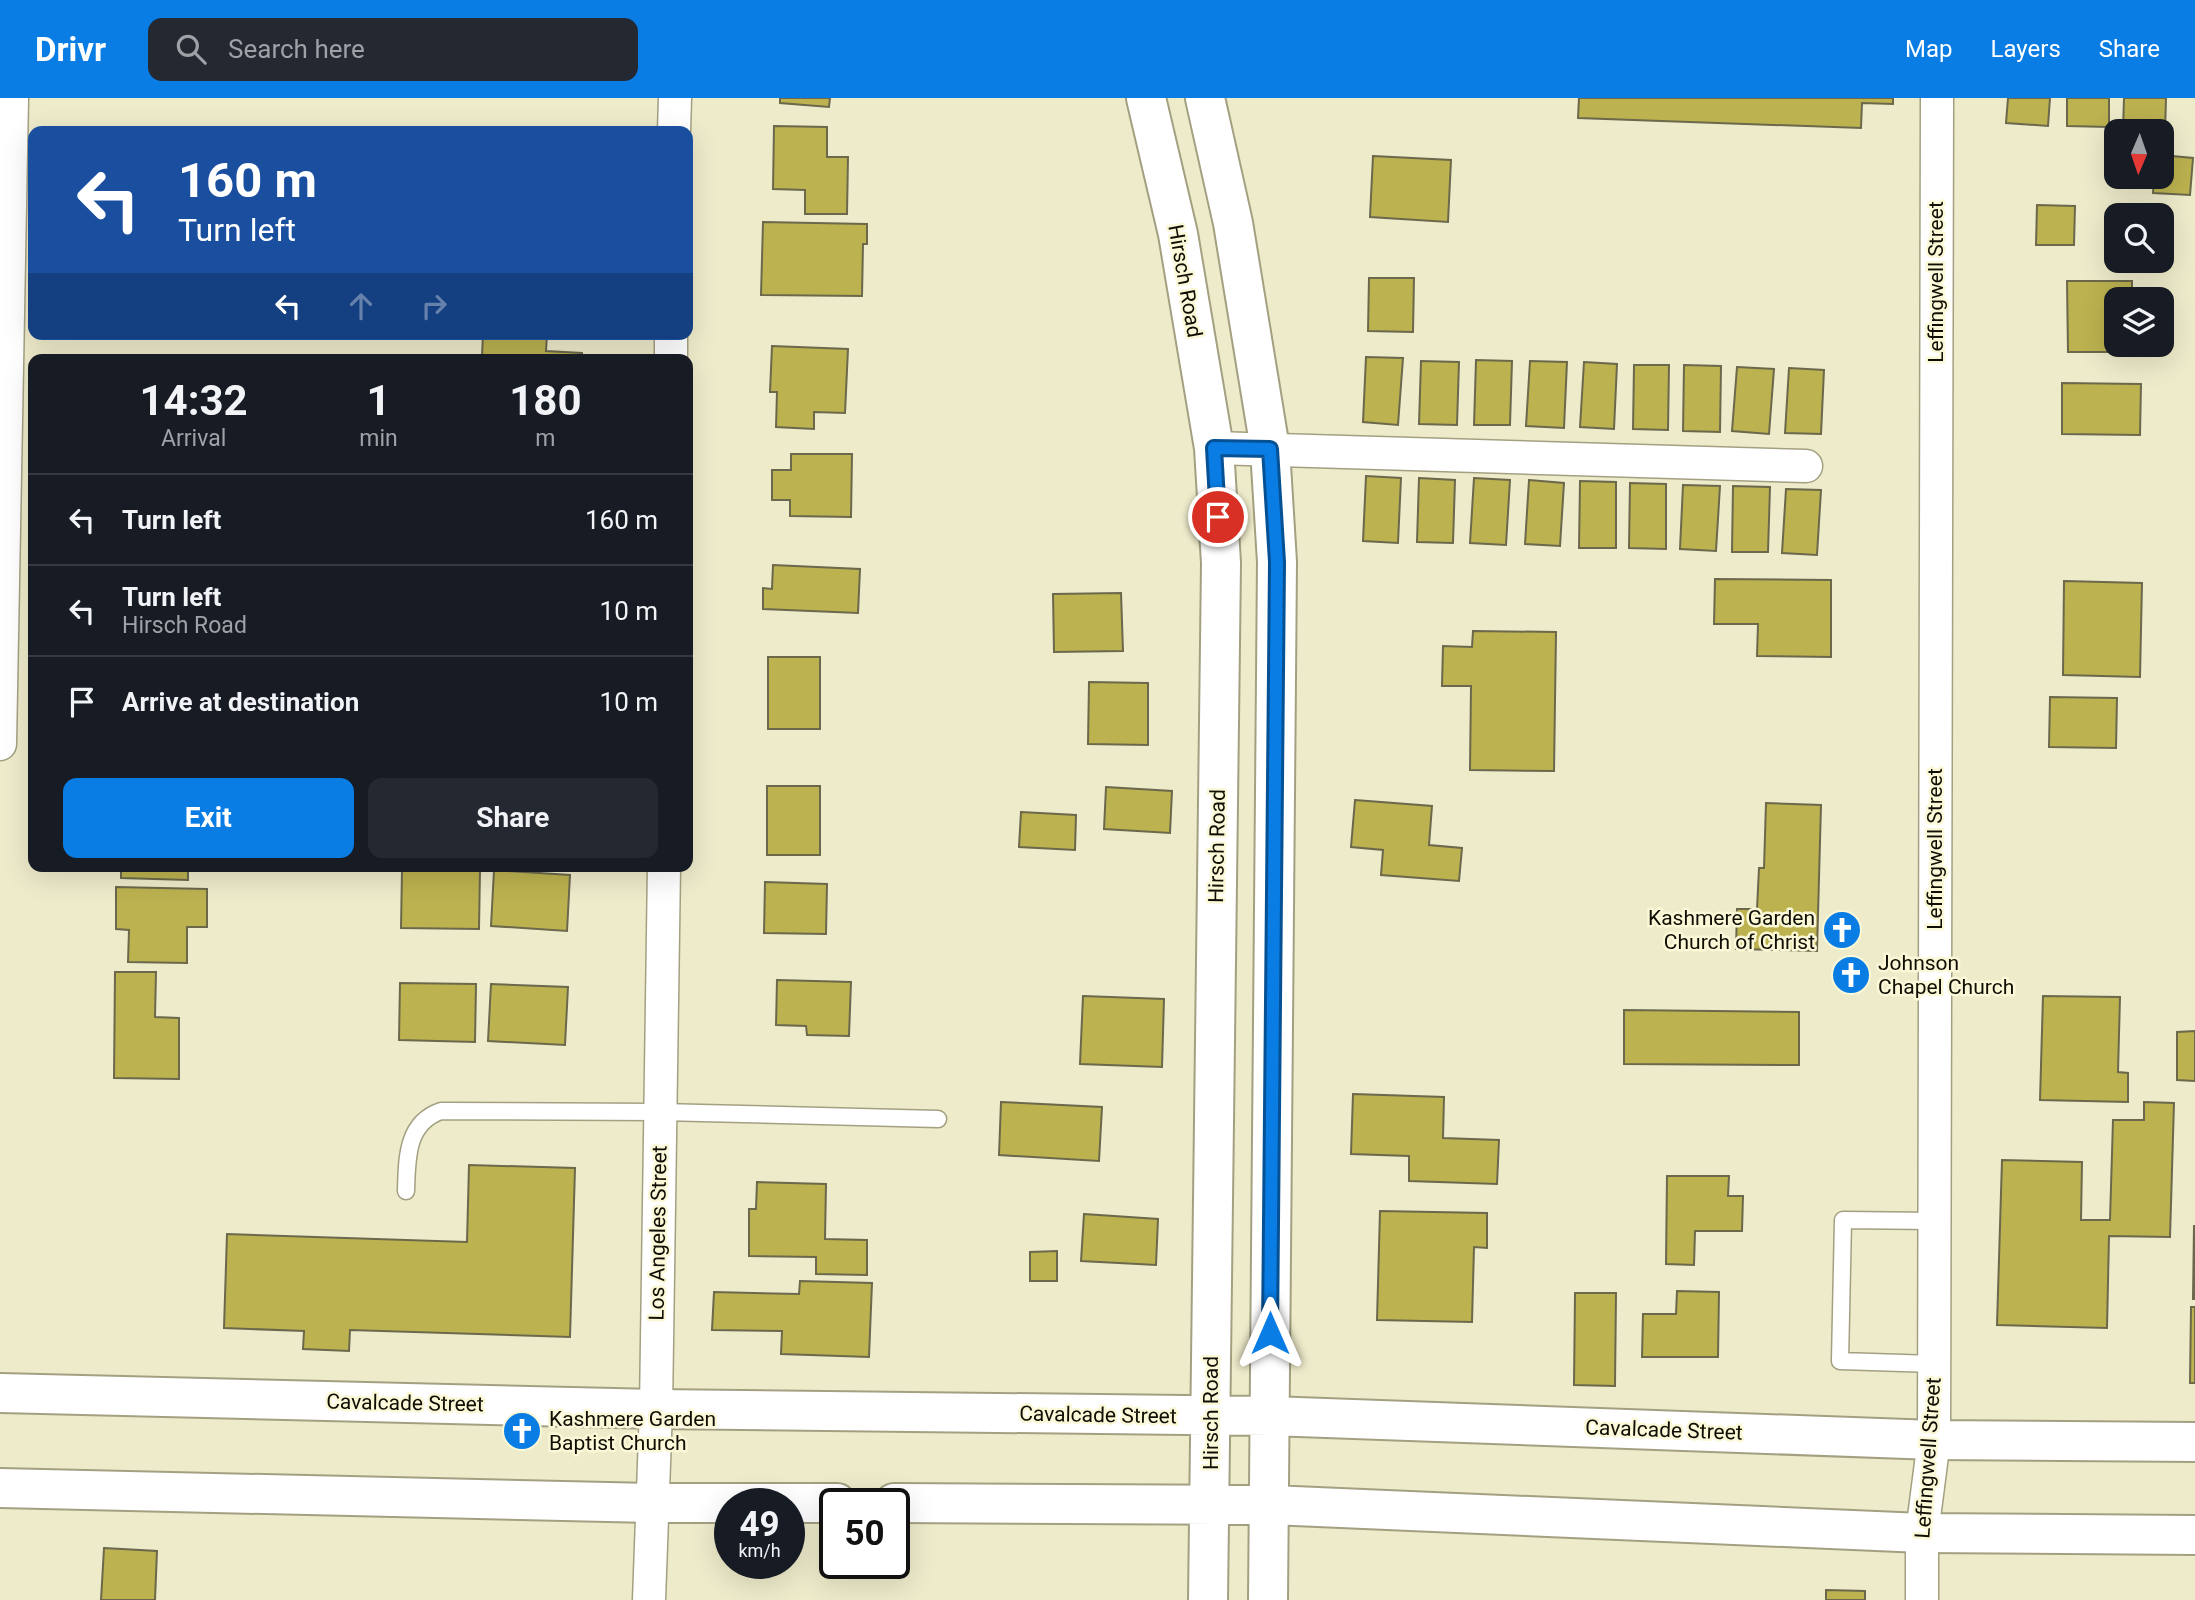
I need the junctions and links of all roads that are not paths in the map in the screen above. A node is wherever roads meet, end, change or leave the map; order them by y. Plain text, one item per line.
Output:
1 (12, 98) edge
2 (675, 98) edge
3 (1146, 98) edge
4 (1205, 98) edge
5 (1937, 98) edge
6 (674, 126) edge
7 (1214, 448) junction
8 (1270, 449) junction
9 (1806, 466) dead end
10 (0, 744) edge
11 (664, 872) edge
12 (660, 1112) junction
13 (938, 1119) dead end
14 (406, 1191) dead end
15 (1934, 1220) junction
16 (1934, 1364) junction
17 (0, 1393) edge
18 (656, 1409) junction
19 (1211, 1416) junction
20 (1270, 1416) junction
21 (1934, 1440) junction
22 (2195, 1442) edge
23 (0, 1488) edge
24 (652, 1503) junction
25 (819, 1503) edge
26 (910, 1503) edge
27 (1211, 1505) junction
28 (1271, 1505) junction
29 (1922, 1533) junction
30 (2195, 1535) edge
31 (649, 1600) edge
32 (1209, 1600) edge
33 (1268, 1600) edge
34 (1922, 1600) edge

1 - 10 street
2 - 6 street
3 - 7 main road, Hirsch Road
4 - 8 main road
5 - 15 street, Leffingwell Street
7 - 8 street
7 - 19 main road, Hirsch Road
8 - 9 street
8 - 20 main road
11 - 12 street, Los Angeles Street
12 - 13 lane
12 - 14 lane
12 - 18 street, Los Angeles Street
15 - 16 street, Leffingwell Street
15 - 16 lane
16 - 21 street, Leffingwell Street
17 - 18 main road, Cavalcade Street
18 - 19 main road, Cavalcade Street
18 - 24 street, Los Angeles Street
19 - 20 main road, Cavalcade Street
19 - 27 main road, Hirsch Road
20 - 21 main road, Cavalcade Street
20 - 28 main road
21 - 22 main road, Cavalcade Street
21 - 29 street, Leffingwell Street
23 - 24 main road
24 - 25 main road
24 - 31 street, Los Angeles Street
26 - 27 main road
27 - 28 main road
27 - 32 main road, Hirsch Road
28 - 29 main road
28 - 33 main road
29 - 30 main road
29 - 34 street, Leffingwell Street

